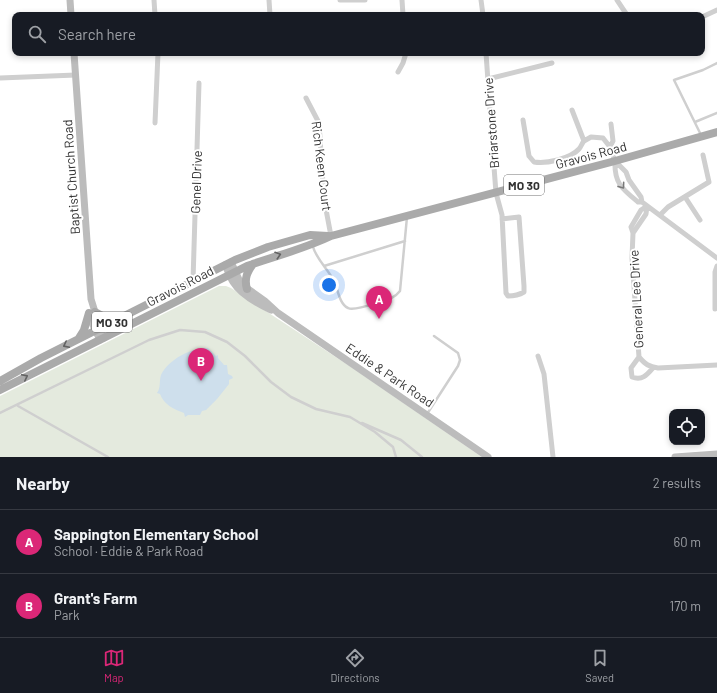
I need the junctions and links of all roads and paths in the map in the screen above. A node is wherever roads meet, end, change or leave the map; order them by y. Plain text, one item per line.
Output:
1 (70, 0) edge
2 (154, 0) edge
3 (269, 0) edge
4 (340, 0) edge
5 (365, 0) edge
6 (402, 0) edge
7 (481, 0) edge
8 (617, 0) edge
9 (717, 10) edge
10 (71, 12) edge
11 (155, 12) edge
12 (270, 12) edge
13 (403, 12) edge
14 (483, 12) edge
15 (625, 12) edge
16 (705, 16) edge
17 (74, 56) edge
18 (158, 56) edge
19 (405, 56) edge
20 (486, 56) edge
21 (552, 63) dead end
22 (717, 63) edge
23 (398, 72) dead end
24 (76, 75) junction
25 (0, 78) edge
26 (488, 79) junction
27 (198, 83) dead end
28 (306, 98) dead end
29 (572, 110) dead end
30 (717, 112) edge
31 (523, 120) dead end
32 (695, 122) junction
33 (155, 123) dead end
34 (611, 124) dead end
35 (717, 132) edge
36 (702, 137) junction
37 (584, 141) junction
38 (610, 147) junction
39 (702, 156) dead end
40 (615, 161) junction
41 (496, 193) junction
42 (684, 197) junction
43 (642, 202) junction
44 (647, 206) junction
45 (660, 215) junction
46 (407, 216) junction
47 (502, 219) junction
48 (700, 220) dead end
49 (331, 236) junction
50 (405, 241) junction
51 (312, 245) junction
52 (717, 258) edge
53 (228, 264) junction
54 (252, 264) junction
55 (324, 266) junction
56 (717, 266) edge
57 (233, 273) junction
58 (193, 281) junction
59 (247, 289) junction
60 (715, 309) dead end
61 (92, 312) junction
62 (278, 313) junction
63 (118, 319) junction
64 (97, 329) junction
65 (434, 336) dead end
66 (79, 338) junction
67 (102, 339) junction
68 (538, 356) dead end
69 (639, 357) junction
70 (717, 365) edge
71 (653, 368) junction
72 (0, 381) edge
73 (0, 390) edge
74 (17, 406) junction
75 (0, 414) edge
76 (427, 414) junction
77 (350, 417) junction
78 (717, 454) edge
79 (108, 457) edge
80 (396, 457) edge
81 (422, 457) edge
82 (488, 457) edge
83 (553, 457) edge
84 (674, 457) edge

1 - 10 street
2 - 11 street
3 - 12 street
4 - 5 street
6 - 13 street
7 - 14 street
8 - 15 street
9 - 16 street
17 - 24 street, Baptist Church Road
18 - 33 street
19 - 23 street
20 - 26 street, Briarstone Drive
21 - 26 street
22 - 32 lane
24 - 25 street
24 - 61 street, Baptist Church Road
26 - 41 street, Briarstone Drive
27 - 58 street, Genel Drive
28 - 49 street, Rich Keen Court
29 - 37 street
30 - 32 lane
31 - 37 street
32 - 36 lane
34 - 38 street
35 - 36 main road, Gravois Road / MO 30
36 - 40 main road, Gravois Road / MO 30
37 - 38 street
38 - 40 street
39 - 42 street
40 - 41 main road, Gravois Road / MO 30
40 - 43 street
40 -> 43 street
41 - 46 main road, Gravois Road / MO 30
41 - 47 street, Briarstone Drive
42 - 45 street
42 - 48 street
43 - 44 street
44 - 45 street
44 - 69 street, General Lee Drive
45 - 52 street
46 - 49 main road, Gravois Road / MO 30
46 - 50 lane
47 - 47 street, Briarstone Drive
49 - 51 main road, Gravois Road / MO 30
49 - 53 main road, Gravois Road / MO 30
50 - 55 lane
50 - 55 lane
54 -> 51 main road, Gravois Road / MO 30
51 - 55 lane
53 - 57 street, Eddie & Park Road
53 - 58 main road, Gravois Road / MO 30
54 - 57 main road, Gravois Road / MO 30
54 - 59 main road
56 - 60 street
57 - 59 street, Eddie & Park Road
57 - 62 street, Eddie & Park Road
57 - 67 main road, Gravois Road / MO 30
58 - 63 main road, Gravois Road / MO 30
59 - 62 street, Eddie & Park Road
61 - 63 main road
61 - 64 street, Baptist Church Road
61 - 66 main road
62 - 76 street, Eddie & Park Road
63 - 64 main road, Gravois Road / MO 30
64 - 66 main road, Gravois Road / MO 30
64 - 67 street, Baptist Church Road
65 - 76 lane
66 -> 72 main road, Gravois Road / MO 30
73 -> 67 main road, Gravois Road / MO 30
68 - 83 street
69 - 71 street, General Lee Drive
69 - 71 street
70 - 71 street
74 - 75 lane
74 - 77 lane
74 - 79 lane
76 - 82 street, Eddie & Park Road
77 - 80 lane
77 - 81 lane
78 - 84 street

